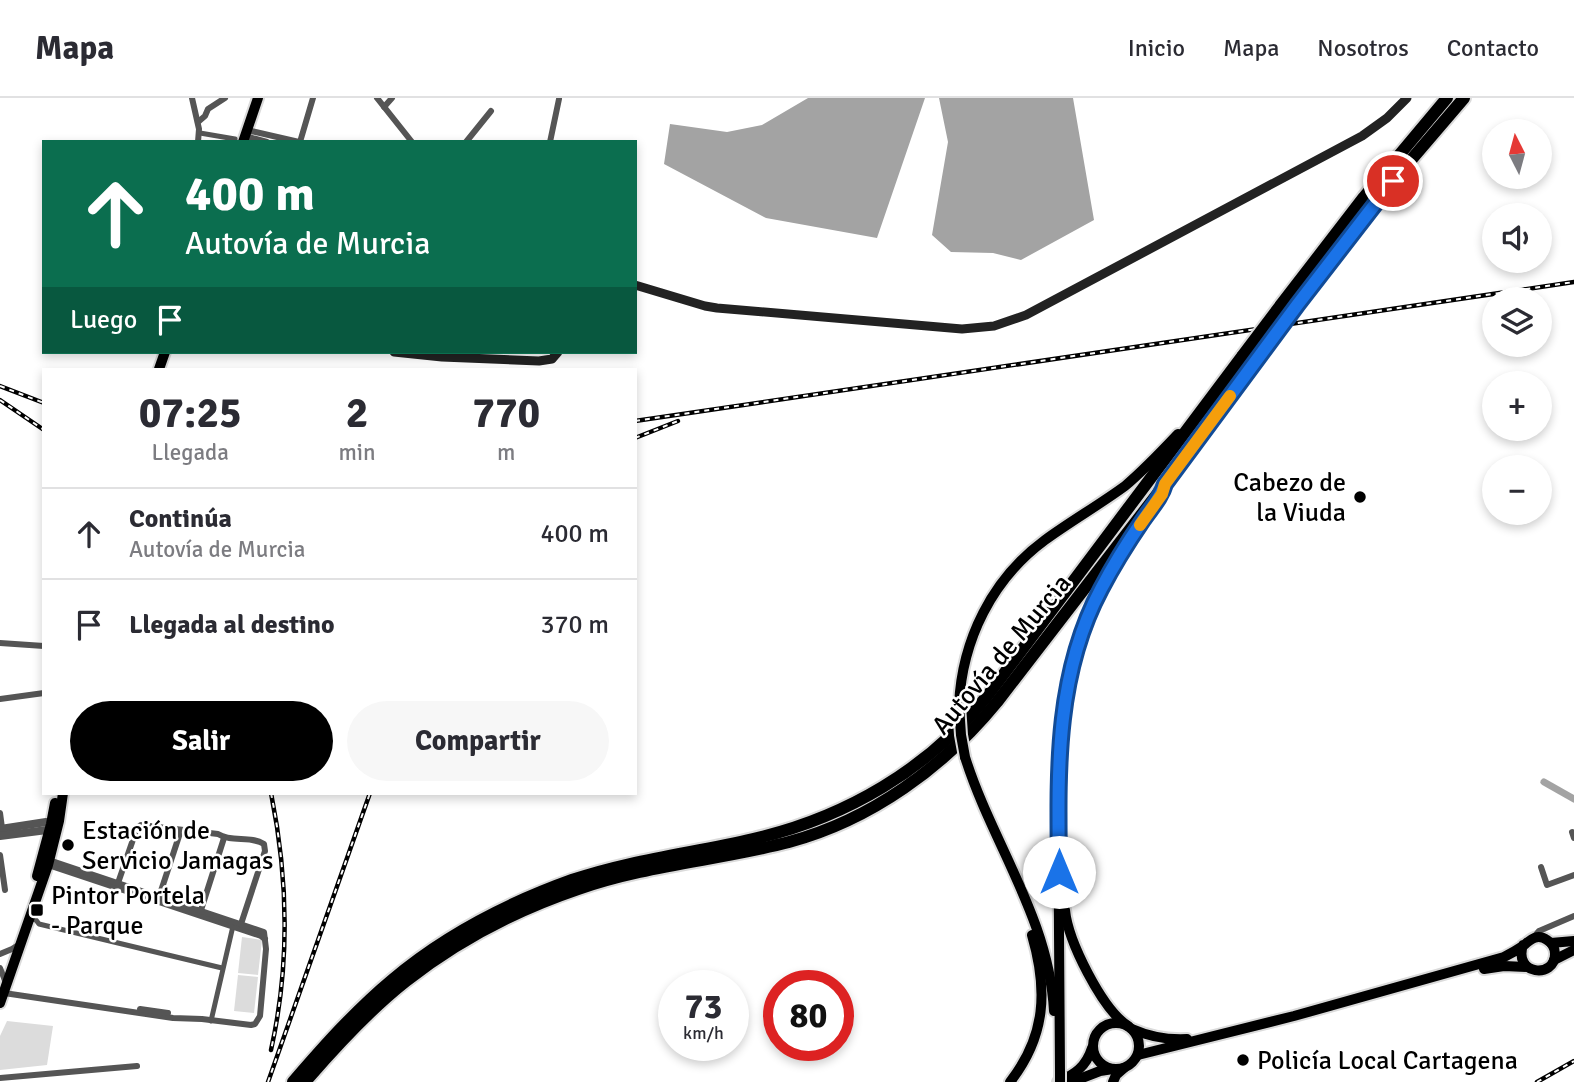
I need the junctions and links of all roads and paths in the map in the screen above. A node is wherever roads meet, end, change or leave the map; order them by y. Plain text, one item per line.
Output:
1 (192, 98) edge
2 (225, 98) edge
3 (258, 98) edge
4 (313, 98) edge
5 (377, 98) edge
6 (392, 98) edge
7 (1407, 98) edge
8 (1447, 98) edge
9 (1464, 98) edge
10 (559, 99) edge
11 (384, 107) junction
12 (491, 111) dead end
13 (198, 122) junction
14 (200, 133) junction
15 (242, 137) edge
16 (198, 140) edge
17 (277, 140) edge
18 (301, 140) edge
19 (410, 140) edge
20 (468, 140) edge
21 (550, 140) edge
22 (637, 286) edge
23 (417, 354) edge
24 (452, 354) edge
25 (556, 354) edge
26 (463, 358) junction
27 (1194, 420) junction
28 (1165, 484) junction
29 (0, 643) edge
30 (42, 646) edge
31 (42, 692) edge
32 (0, 699) edge
33 (57, 795) edge
34 (61, 795) edge
35 (62, 795) edge
36 (0, 813) edge
37 (1059, 817) junction
38 (989, 818) junction
39 (51, 826) junction
40 (181, 830) junction
41 (0, 832) edge
42 (25, 833) junction
43 (224, 838) junction
44 (710, 853) junction
45 (0, 855) edge
46 (47, 859) junction
47 (1541, 867) dead end
48 (1574, 875) edge
49 (118, 883) junction
50 (5, 890) dead end
51 (159, 897) junction
52 (201, 910) junction
53 (29, 916) junction
54 (1574, 916) edge
55 (1557, 924) junction
56 (237, 925) junction
57 (1574, 941) edge
58 (21, 942) junction
59 (1528, 942) junction
60 (1550, 942) junction
61 (1574, 950) edge
62 (0, 954) edge
63 (1554, 960) junction
64 (14, 966) junction
65 (0, 967) edge
66 (1527, 967) junction
67 (222, 968) junction
68 (1447, 974) junction
69 (4, 993) edge
70 (211, 1021) junction
71 (1130, 1027) junction
72 (1224, 1034) junction
73 (1093, 1041) junction
74 (1138, 1055) junction
75 (137, 1066) dead end
76 (1120, 1069) junction
77 (0, 1078) edge
78 (1058, 1079) edge
79 (293, 1082) edge
80 (305, 1082) edge
81 (1010, 1082) edge
82 (1072, 1082) edge
83 (1113, 1082) edge

1 - 13 street
2 - 13 street
3 - 15 main road
4 - 18 street
5 - 11 street
6 - 11 street
7 - 22 main road
8 - 27 highway, Autovía de Murcia, bridge
9 - 28 highway, Autovía de Murcia, bridge
10 - 21 street
11 - 19 street
12 - 20 street
13 - 14 street
14 - 15 street
14 - 16 street
15 - 17 street
23 - 26 main road
24 - 26 street
25 - 26 main road
27 - 38 main road, bridge
27 - 44 highway, Autovía de Murcia
28 - 37 main road
28 - 44 highway, Autovía de Murcia
29 - 30 street
31 - 32 street
33 - 39 main road
34 - 39 main road
35 - 46 main road
36 - 41 street
37 - 71 main road
37 - 78 main road
38 - 78 main road
38 - 81 main road
39 - 41 street
39 - 42 street
39 - 46 main road
40 - 43 street
40 - 49 street
40 - 51 street
41 - 42 street
42 - 46 street
43 - 52 street
43 - 56 street
44 - 79 highway, Autovía de Murcia
44 - 80 highway, Autovía de Murcia
45 - 50 street
46 - 49 street
46 - 53 main road
46 - 56 street
47 - 48 street
49 - 51 street
51 - 52 street
52 - 56 street
53 - 58 main road
53 - 67 street
54 - 55 street
55 - 59 street
55 - 60 street
56 - 67 street
56 - 70 street
57 - 60 main road
58 - 62 street
58 - 64 main road
59 - 60 main road
59 - 66 main road
59 - 68 main road
60 - 63 main road
61 - 63 main road
62 - 64 street
63 - 66 main road
64 - 65 street
64 - 69 main road
65 - 69 street
66 - 68 main road
67 - 70 street
68 - 72 main road
69 - 70 street
71 - 72 main road
71 - 73 main road
71 - 74 main road
72 - 74 main road
73 - 76 main road
73 - 78 main road
74 - 76 main road
75 - 77 street
76 - 82 main road
76 - 83 main road

